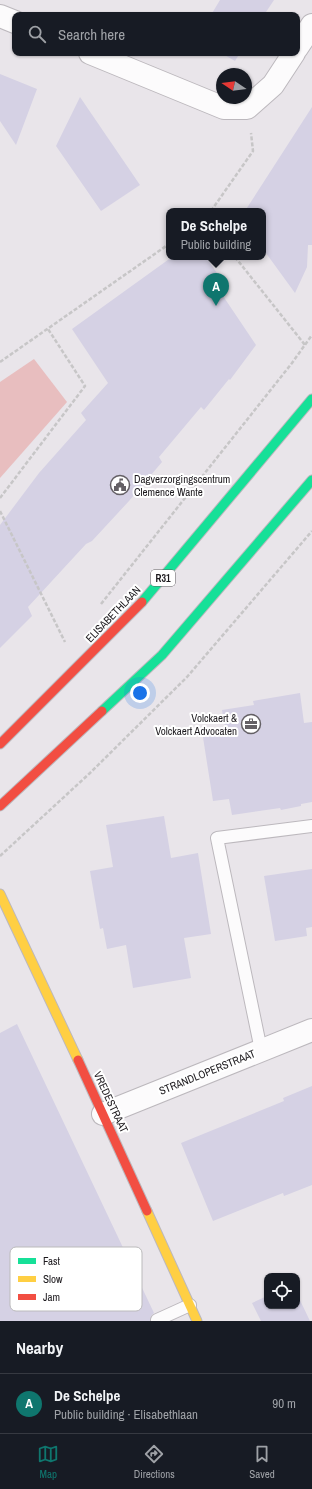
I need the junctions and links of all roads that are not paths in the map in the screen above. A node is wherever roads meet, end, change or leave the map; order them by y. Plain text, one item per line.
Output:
1 (0, 16) edge
2 (12, 21) edge
3 (312, 25) edge
4 (300, 43) edge
5 (97, 56) edge
6 (292, 56) edge
7 (312, 400) edge
8 (312, 480) edge
9 (0, 744) edge
10 (0, 806) edge
11 (312, 826) edge
12 (0, 894) edge
13 (312, 1030) edge
14 (260, 1050) junction
15 (103, 1114) junction
16 (190, 1305) junction
17 (157, 1320) dead end
18 (197, 1321) edge

1 - 2 street
3 - 4 street
5 - 6 street
7 - 9 main road, ELISABETHLAAN / R31
8 - 10 main road
11 - 14 lane
12 - 15 main road, VREDESTRAAT
13 - 14 street, STRANDLOPERSTRAAT
14 - 15 street, STRANDLOPERSTRAAT
15 - 16 main road, VREDESTRAAT
16 - 17 lane
16 - 18 main road, VREDESTRAAT

